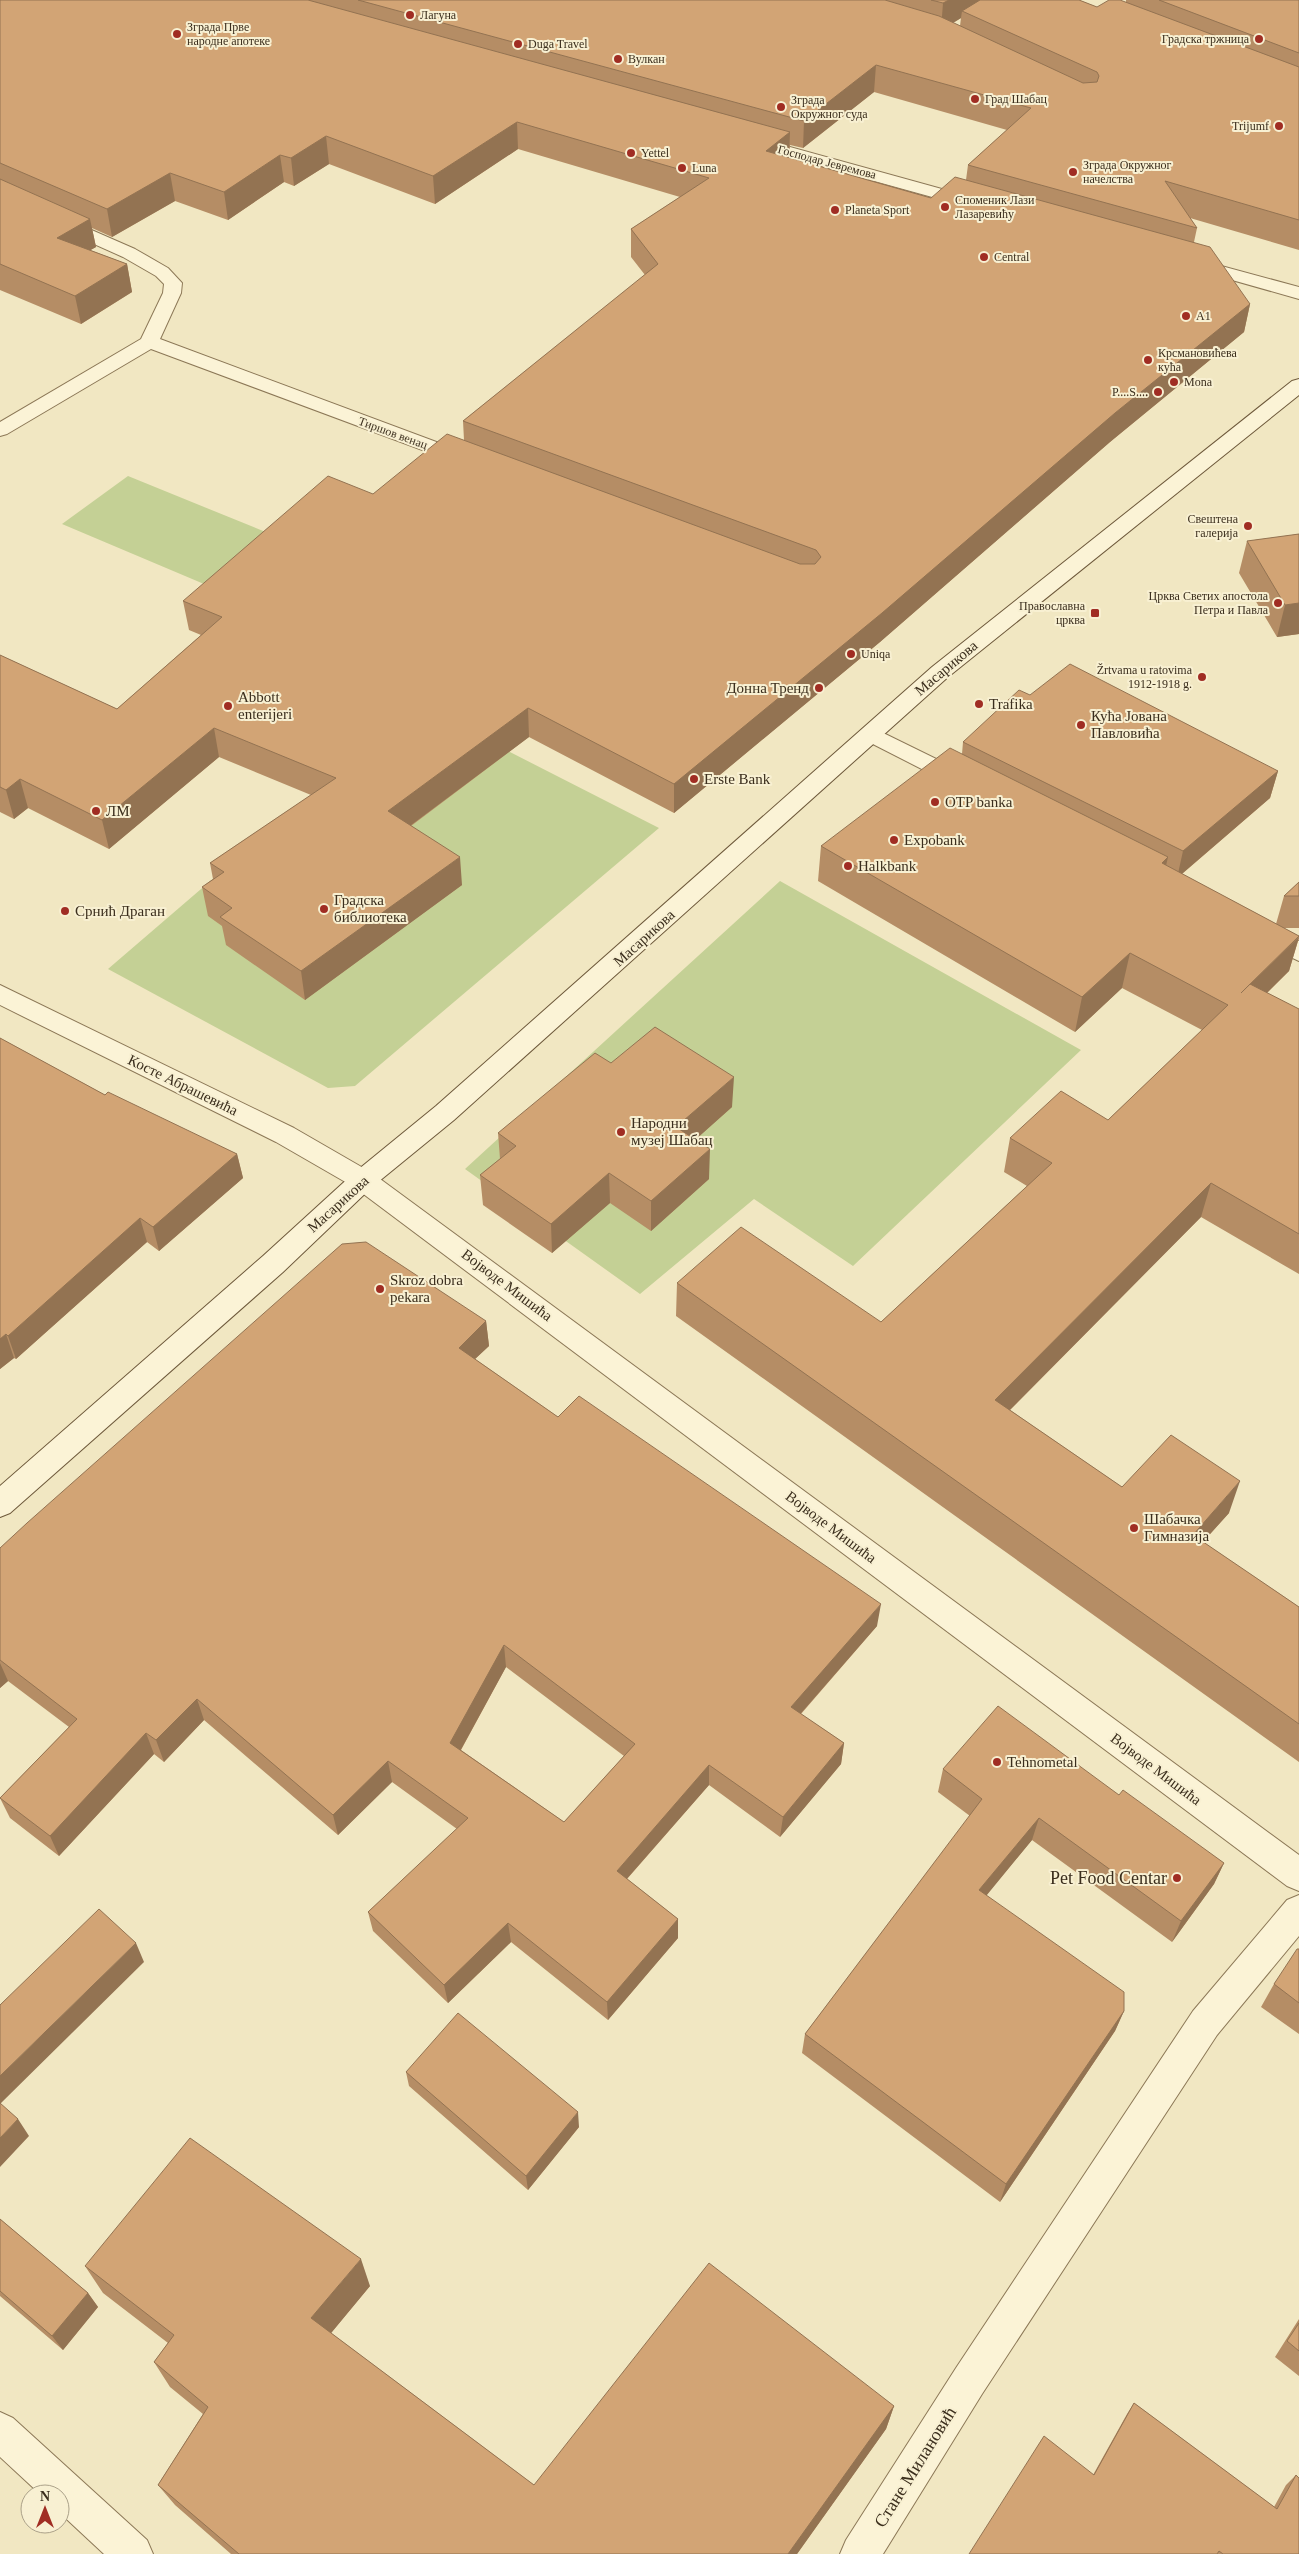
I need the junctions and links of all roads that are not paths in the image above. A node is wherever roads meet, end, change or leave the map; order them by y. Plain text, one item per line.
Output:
1 (737, 138) edge
2 (0, 195) edge
3 (987, 206) edge
4 (1178, 260) edge
5 (1299, 293) edge
6 (150, 342) junction
7 (1299, 386) edge
8 (0, 430) edge
9 (484, 466) edge
10 (871, 734) junction
11 (983, 791) edge
12 (1246, 925) edge
13 (1299, 952) edge
14 (0, 994) edge
15 (364, 1180) junction
16 (0, 1504) edge
17 (1299, 1875) edge
18 (1299, 1911) edge
19 (0, 2431) edge
20 (133, 2554) edge
21 (860, 2554) edge

1 - 3 street, Господар Јевремова
2 - 6 street
4 - 5 street
6 - 8 street
6 - 9 street, Тиршов венац
7 - 10 street, Масарикова
10 - 11 street
10 - 15 street, Масарикова
12 - 13 street
14 - 15 street, Косте Абрашевића
15 - 16 street, Масарикова
15 - 17 street, Војводе Мишића
18 - 21 street, Стане Милановић
19 - 20 street

